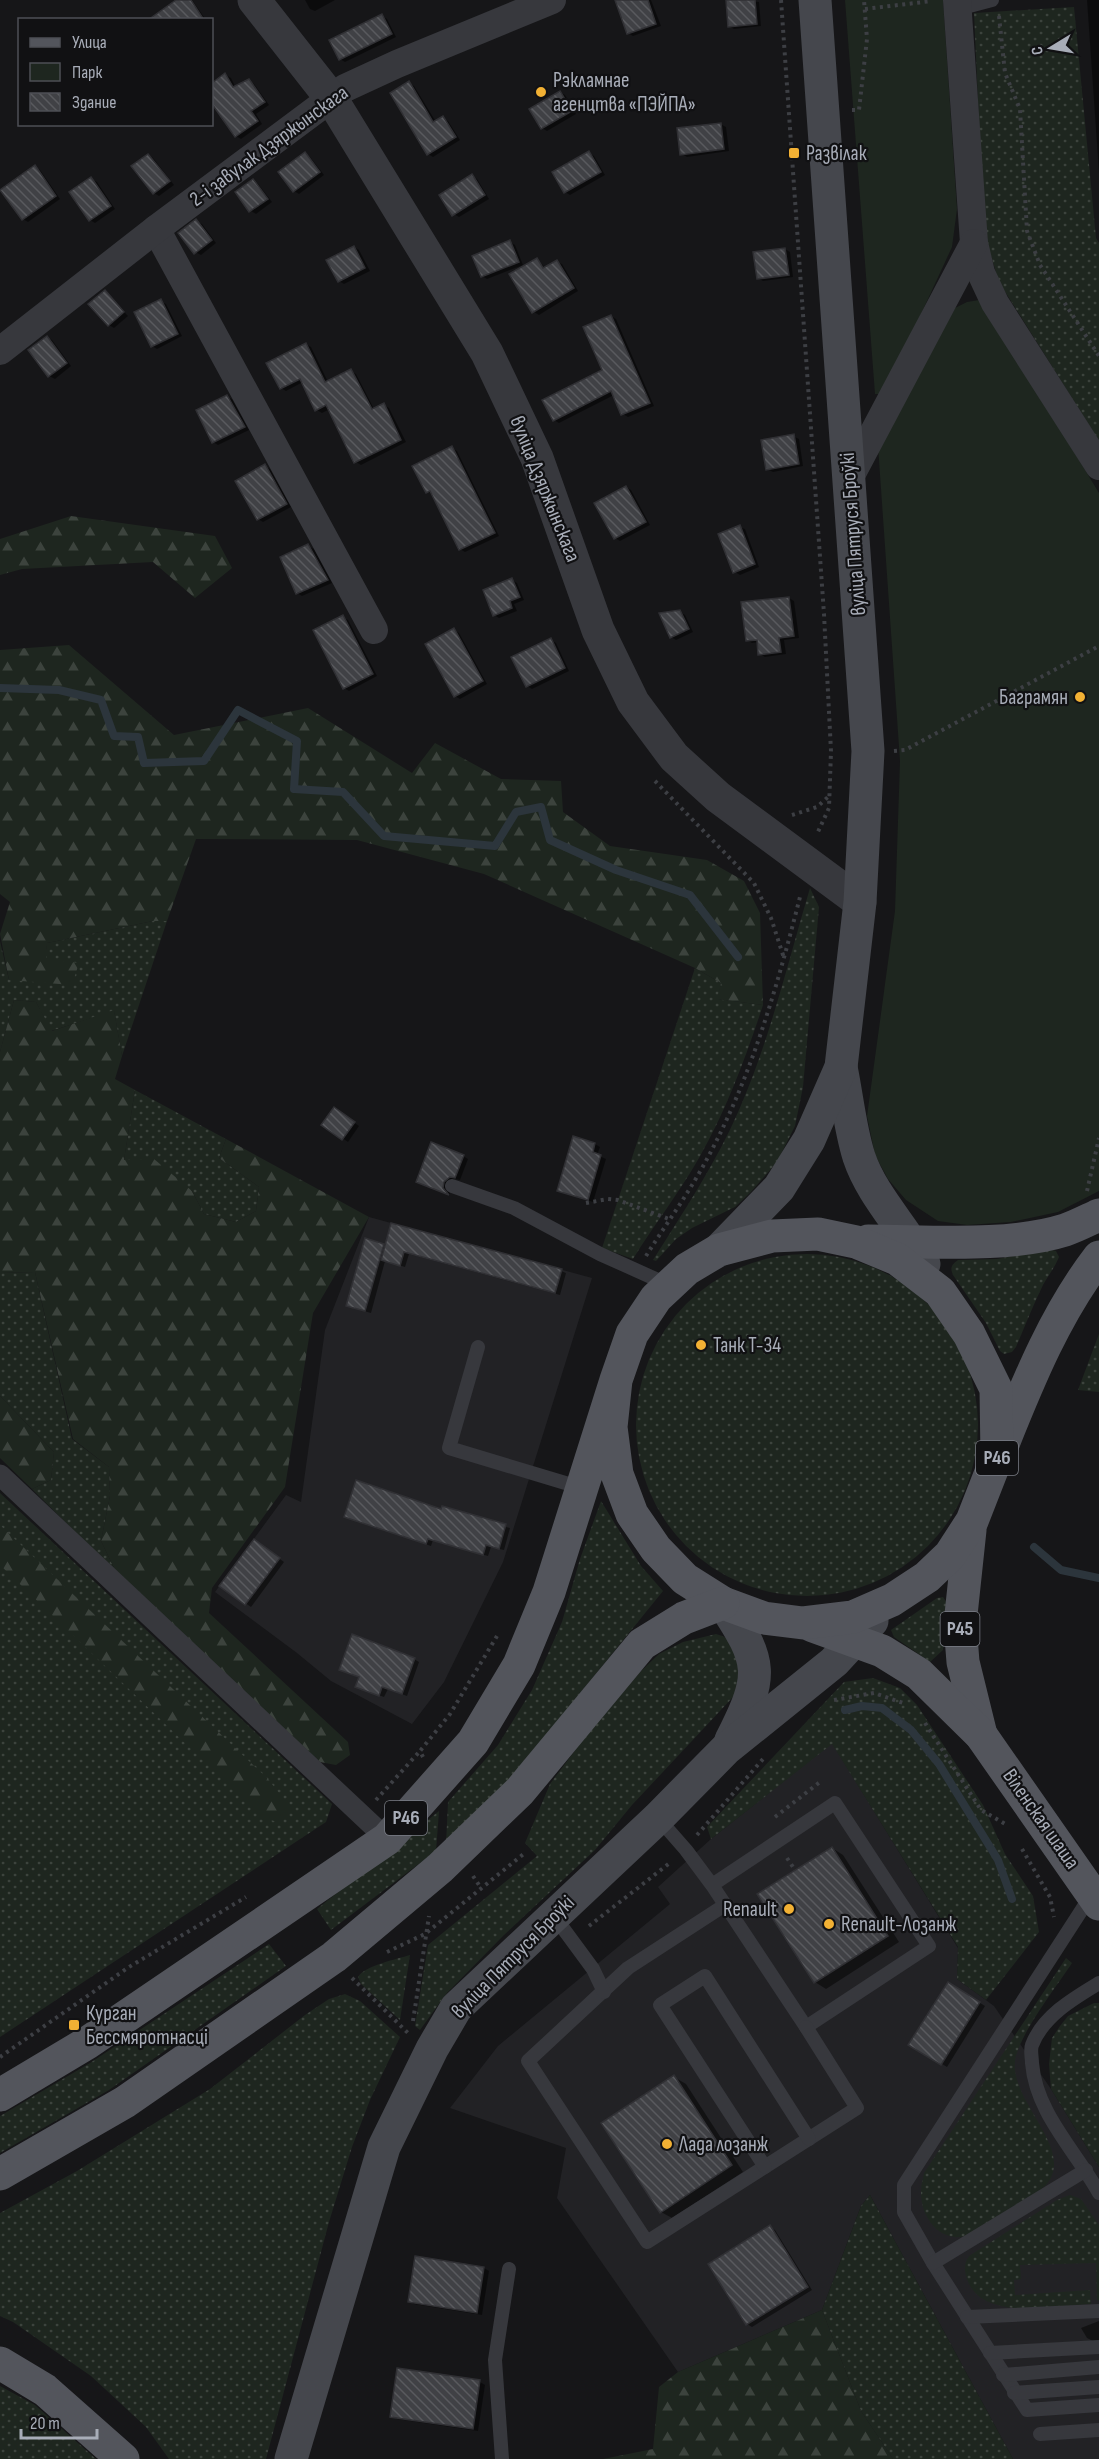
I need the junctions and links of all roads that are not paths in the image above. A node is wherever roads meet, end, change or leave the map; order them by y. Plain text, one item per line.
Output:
1 (254, 0) edge
2 (815, 0) edge
3 (542, 2) edge
4 (949, 3) edge
5 (996, 5) edge
6 (331, 98) junction
7 (156, 229) junction
8 (974, 243) junction
9 (0, 351) edge
10 (1099, 466) edge
11 (849, 478) junction
12 (375, 630) dead end
13 (860, 902) junction
14 (841, 1067) junction
15 (452, 1186) dead end
16 (1093, 1204) edge
17 (912, 1241) junction
18 (856, 1242) junction
19 (719, 1250) junction
20 (1099, 1257) edge
21 (669, 1285) junction
22 (940, 1292) junction
23 (478, 1347) dead end
24 (616, 1380) junction
25 (997, 1457) junction
26 (0, 1475) edge
27 (582, 1488) junction
28 (972, 1521) junction
29 (892, 1600) junction
30 (723, 1603) junction
31 (803, 1623) junction
32 (854, 1640) junction
33 (981, 1735) junction
34 (726, 1749) junction
35 (658, 1818) junction
36 (387, 1839) junction
37 (712, 1885) junction
38 (1096, 1898) edge
39 (725, 1905) junction
40 (562, 1927) junction
41 (1099, 1983) edge
42 (604, 1992) junction
43 (806, 2027) junction
44 (0, 2095) edge
45 (809, 2139) junction
46 (765, 2168) junction
47 (1086, 2170) junction
48 (0, 2174) edge
49 (1099, 2193) edge
50 (933, 2263) junction
51 (509, 2269) dead end
52 (1099, 2311) edge
53 (967, 2317) junction
54 (1099, 2347) edge
55 (990, 2353) junction
56 (1099, 2367) edge
57 (1, 2368) edge
58 (1003, 2375) junction
59 (1099, 2386) edge
60 (1014, 2393) junction
61 (1099, 2405) edge
62 (1099, 2430) edge
63 (1040, 2434) dead end
64 (123, 2459) edge
65 (291, 2459) edge
66 (502, 2459) edge

1 - 6 street, вуліца Дзяржынскага
2 - 11 main road, вуліца Пятруся Броўкі
3 - 6 street, 2-і завулак Дзяржынскага
4 - 5 lane
4 - 8 street
6 - 7 street, 2-і завулак Дзяржынскага
6 - 13 street, вуліца Дзяржынскага
7 - 9 street, 2-і завулак Дзяржынскага
7 - 12 street
8 - 10 street
8 - 11 street
11 - 13 main road, вуліца Пятруся Броўкі
13 - 14 main road, вуліца Пятруся Броўкі
14 - 17 main road, вуліца Пятруся Броўкі
14 - 19 main road, вуліца Пятруся Броўкі
15 - 21 lane
16 - 17 main road, Р46
17 - 18 main road, Р46
17 - 22 main road, вуліца Пятруся Броўкі
18 - 19 main road, Р46
18 - 22 main road, Р46
19 - 21 main road, Р46
20 - 25 main road, Р46
21 - 24 main road, Р46
22 - 25 main road, Р46
23 - 27 lane
24 - 27 main road, Р46
24 - 30 main road, Р46
25 - 28 main road, Р46
26 - 36 street
27 - 36 main road, Р46
28 - 29 main road, Р46
28 - 33 main road, Р45
29 - 31 main road, Р46
29 - 32 main road, вуліца Пятруся Броўкі
30 - 31 main road, Р46
30 - 34 main road
30 - 48 main road
31 - 32 main road, Р45
32 - 33 main road, Р45
32 - 34 main road, вуліца Пятруся Броўкі
33 - 38 main road, Віленская шаша / Р45
34 - 35 main road, вуліца Пятруся Броўкі
35 - 37 lane
35 - 40 main road, вуліца Пятруся Броўкі
36 - 44 main road, Р46
37 - 39 lane
37 - 43 lane
38 - 50 lane
39 - 42 lane
39 - 43 lane
40 - 42 lane
40 - 65 main road, вуліца Пятруся Броўкі
41 - 47 lane
42 - 46 lane
43 - 45 lane
45 - 46 lane
45 - 46 lane
47 - 49 lane
47 - 50 lane
50 - 53 lane
51 - 66 lane
52 - 53 lane
53 - 55 lane
54 - 55 lane
55 - 58 lane
56 - 58 lane
57 - 64 main road
58 - 60 lane
59 - 60 lane
60 - 61 lane
62 - 63 lane

